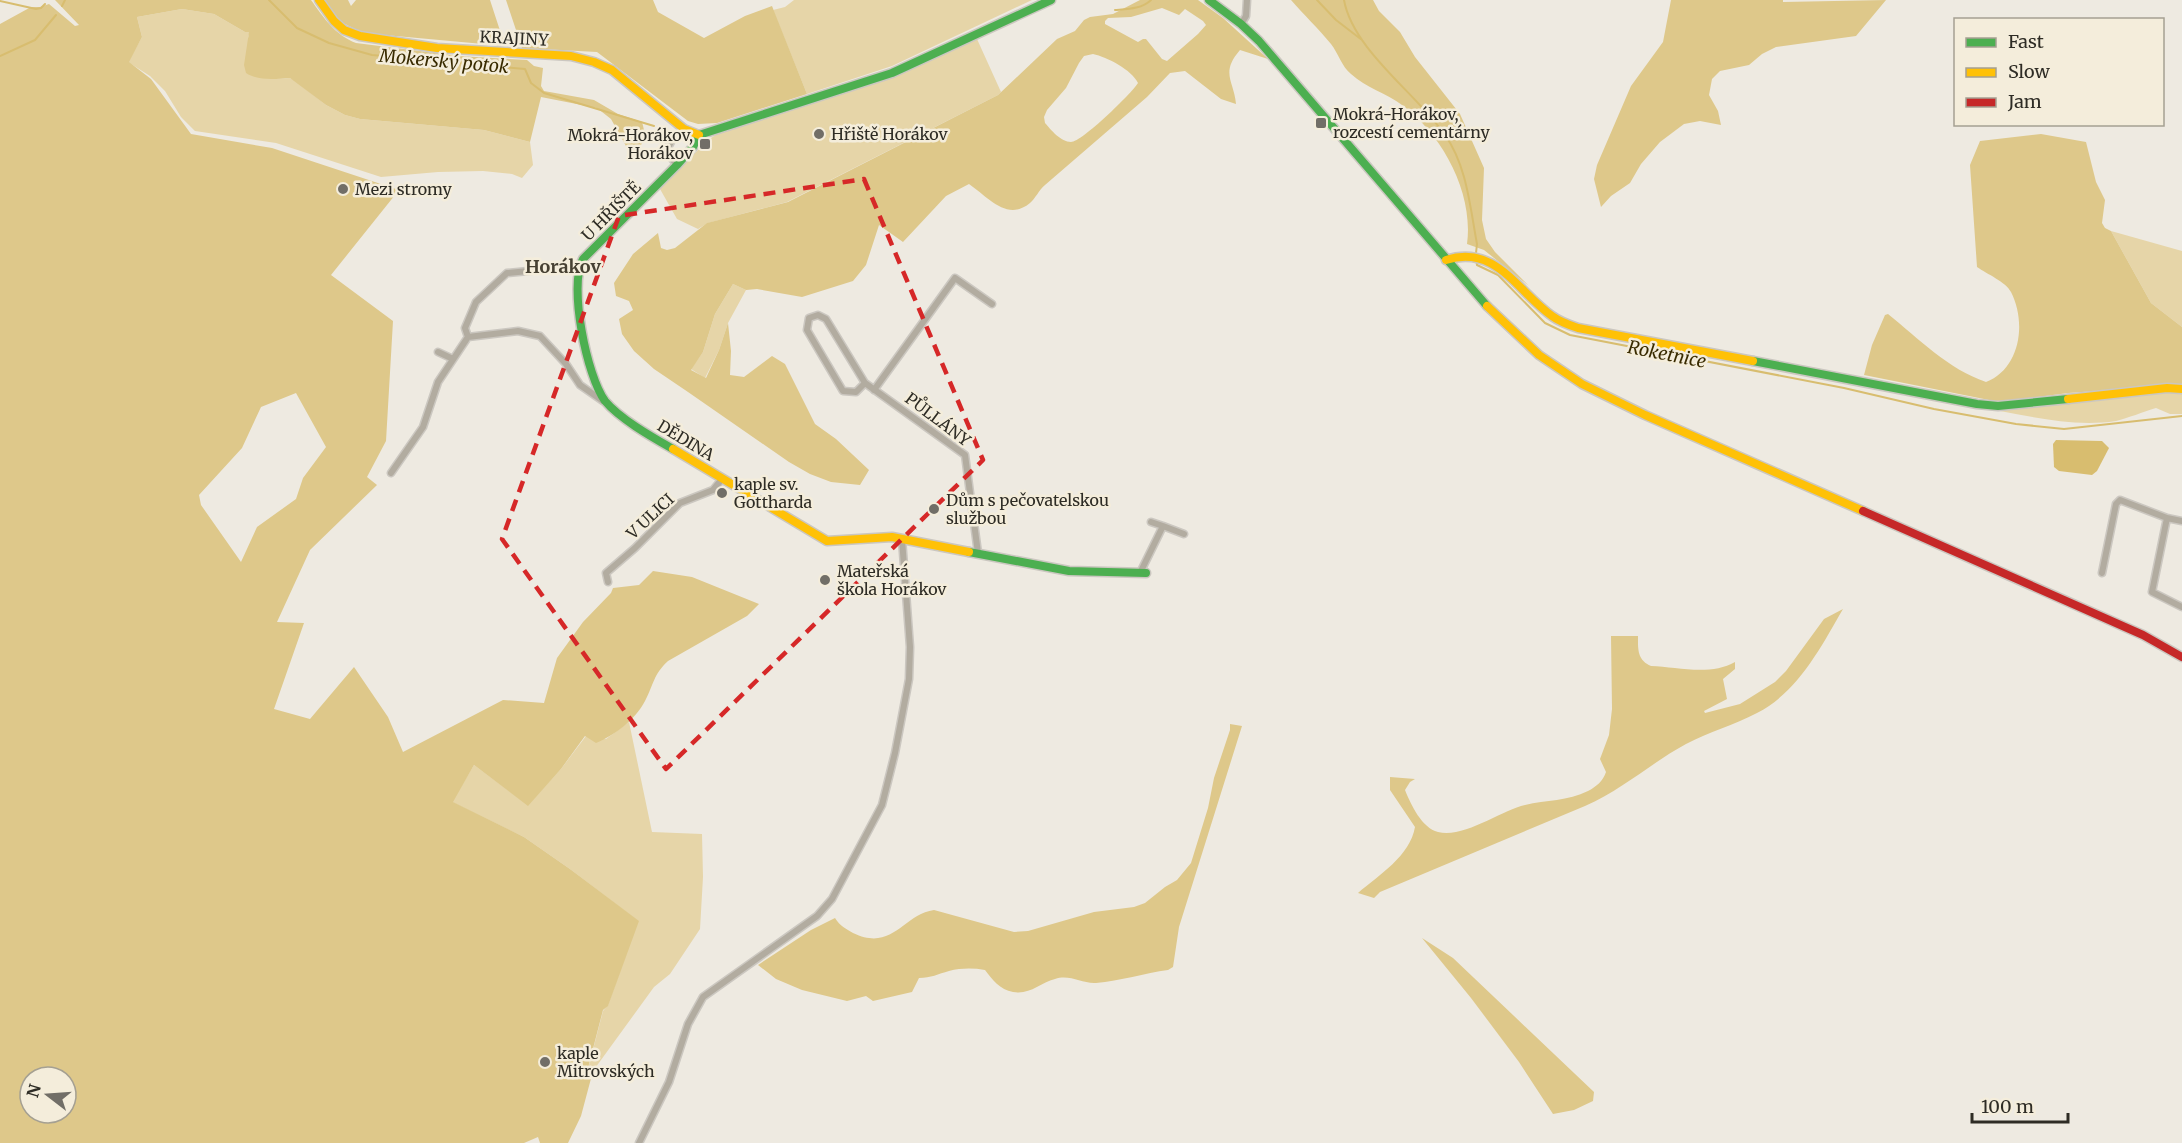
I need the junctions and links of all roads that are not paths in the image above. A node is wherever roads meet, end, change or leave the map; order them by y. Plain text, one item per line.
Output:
1 (319, 0) edge
2 (1051, 0) edge
3 (1209, 0) edge
4 (1247, 0) edge
5 (1241, 24) junction
6 (684, 129) junction
7 (699, 135) junction
8 (677, 165) junction
9 (1446, 260) junction
10 (579, 266) junction
11 (992, 304) dead end
12 (468, 337) junction
13 (438, 352) dead end
14 (453, 359) junction
15 (865, 383) junction
16 (598, 389) joint
17 (2182, 389) edge
18 (874, 390) junction
19 (606, 402) junction
20 (391, 473) dead end
21 (722, 479) junction
22 (2167, 518) junction
23 (2182, 521) edge
24 (1151, 522) dead end
25 (1163, 526) junction
26 (1185, 534) dead end
27 (902, 539) junction
28 (978, 553) junction
29 (1143, 573) joint
30 (2102, 573) dead end
31 (608, 582) dead end
32 (2182, 607) edge
33 (2182, 657) edge
34 (639, 1143) edge

1 - 6 street, KRAJINY
2 - 7 street
3 - 5 street
4 - 5 street
5 - 9 street
6 - 7 street, KRAJINY
6 - 8 street
7 - 8 street, U HŘIŠTĚ
8 - 10 street, U HŘIŠTĚ
9 - 17 street
9 - 33 street
10 - 12 street
10 - 16 street, U HŘIŠTĚ
11 - 18 street
12 - 14 street
12 - 19 street
13 - 14 street
14 - 20 street
15 - 15 street, PŮLLÁNY
15 - 18 street, PŮLLÁNY
16 - 19 street, DĚDINA
18 - 28 street, PŮLLÁNY
19 - 21 street, DĚDINA
21 - 27 street, DĚDINA
21 - 31 street, V ULICI
22 - 23 street
22 - 30 street
22 - 32 street
24 - 25 street
25 - 26 street
25 - 29 street
27 - 28 street
27 - 34 street
28 - 29 street

